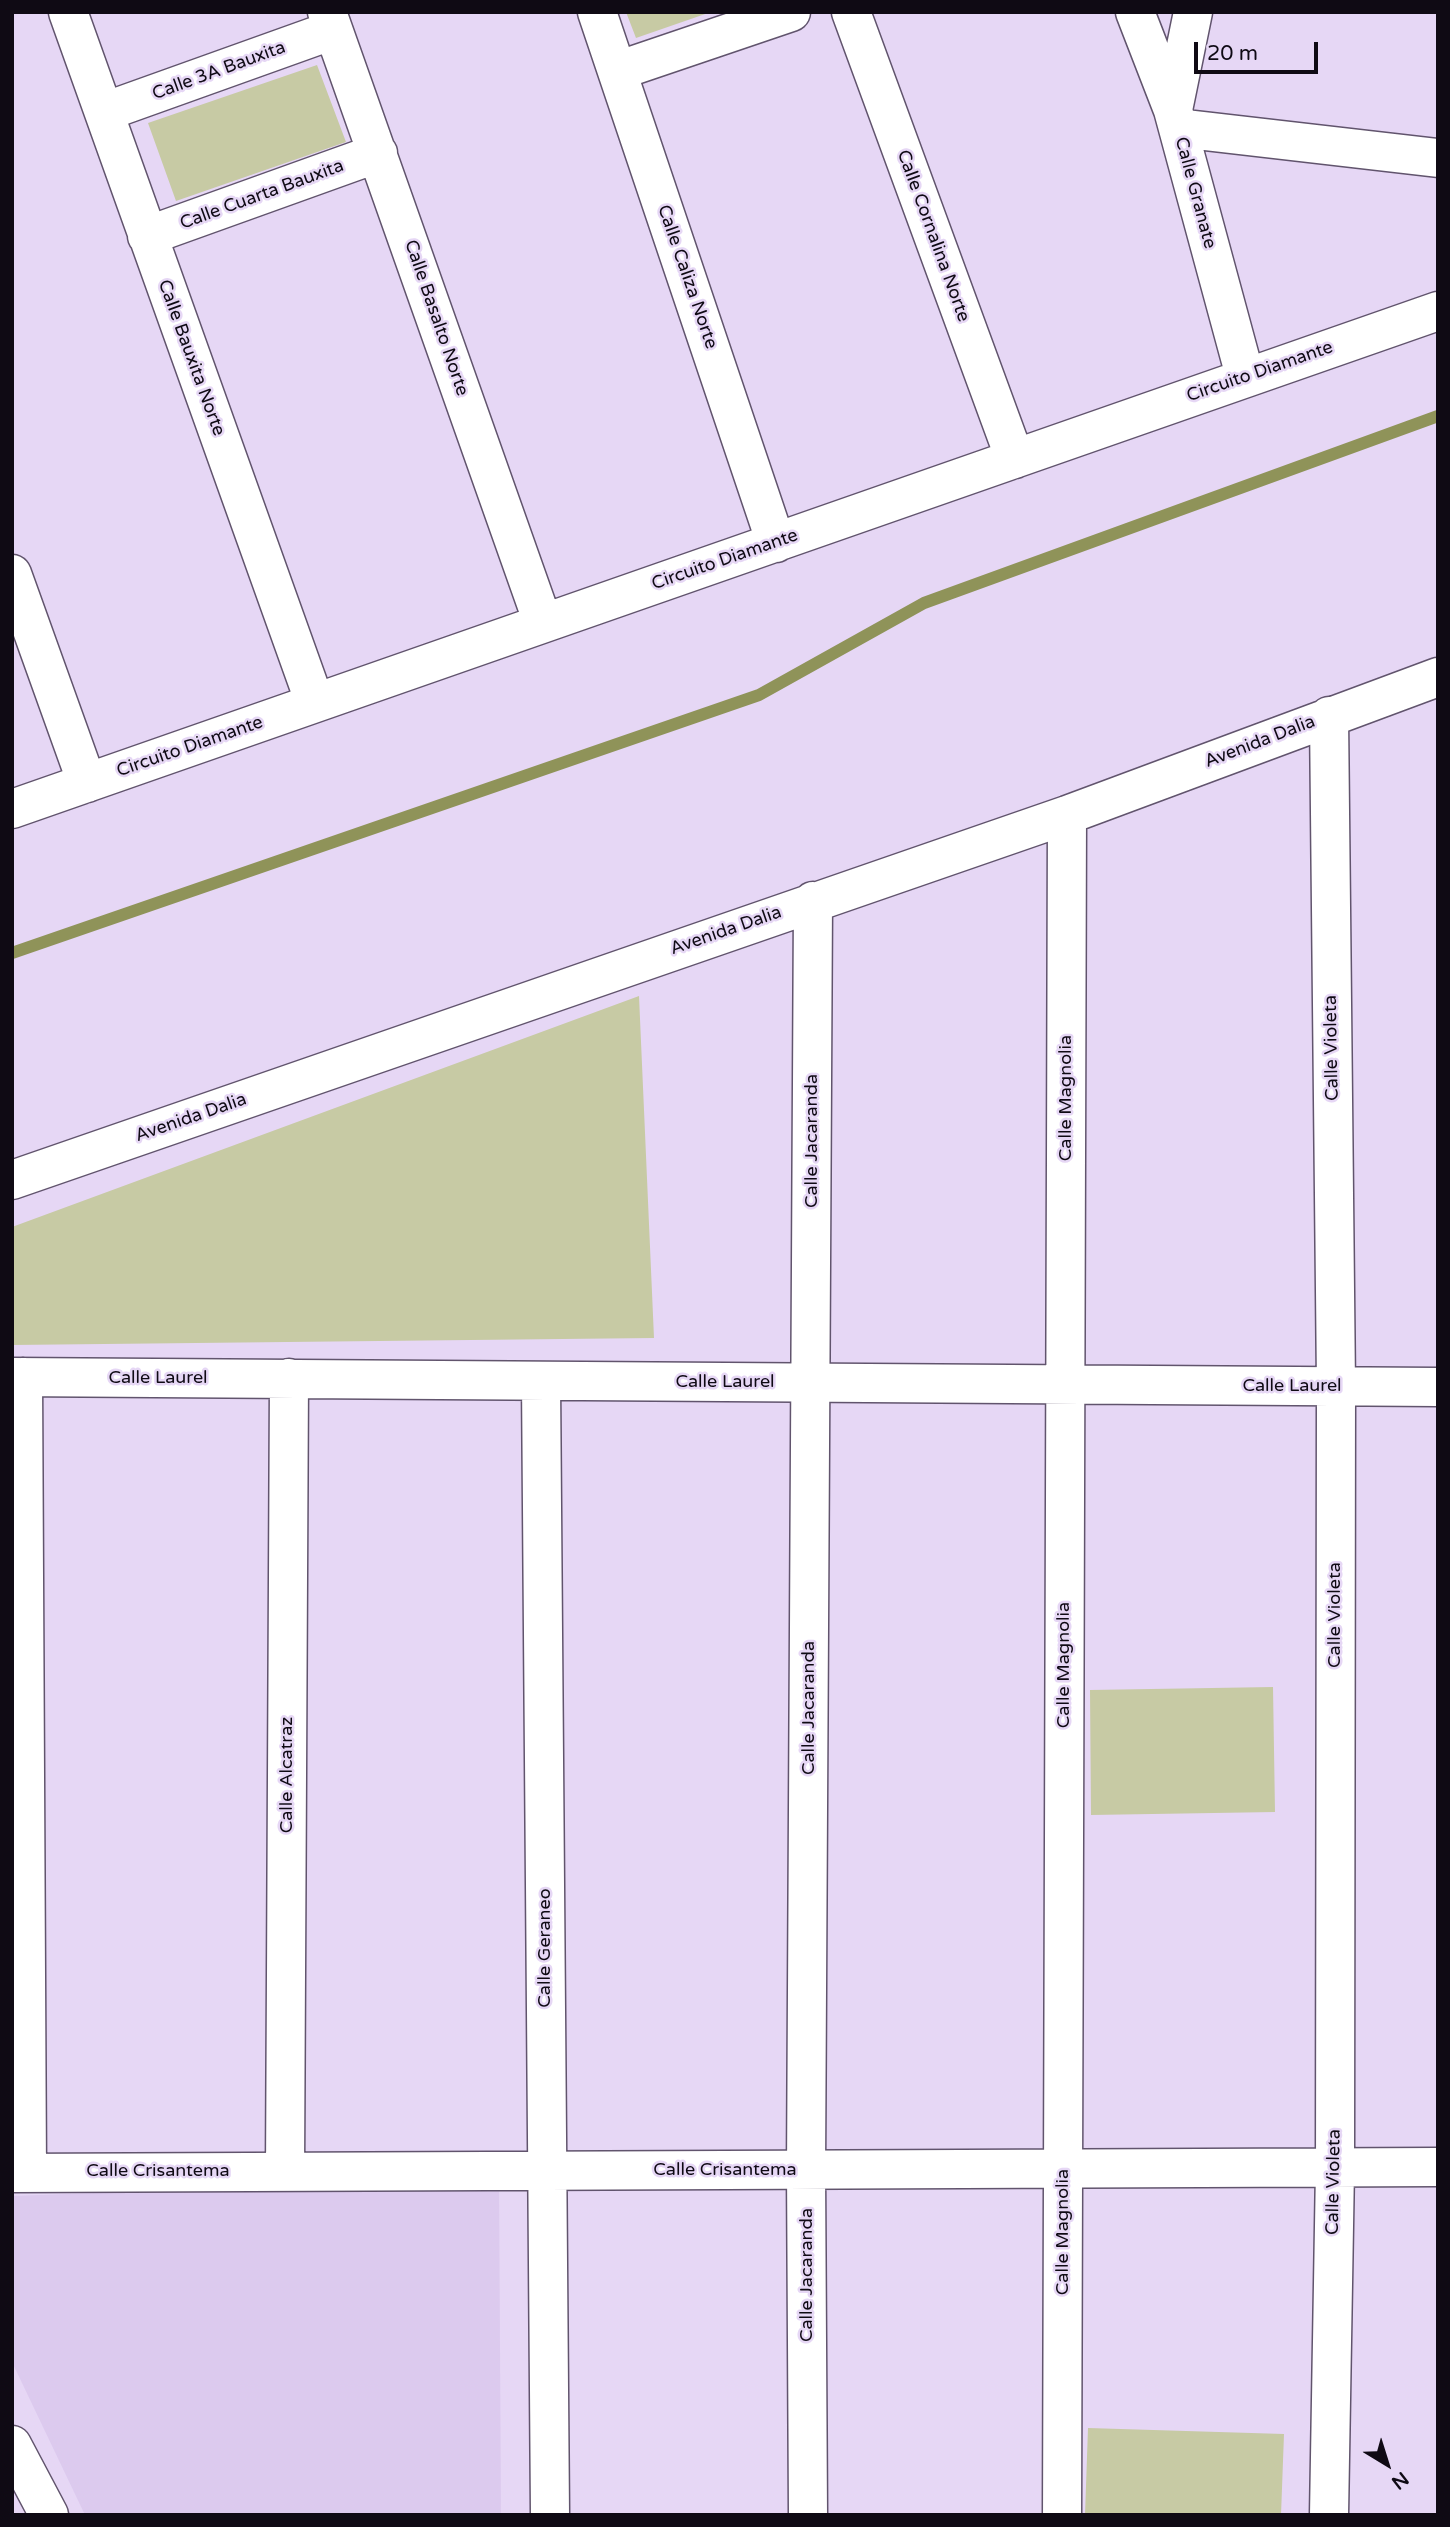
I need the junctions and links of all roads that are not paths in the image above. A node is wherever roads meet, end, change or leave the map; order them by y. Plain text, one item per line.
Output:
1 (68, 12) edge
2 (597, 12) edge
3 (791, 12) edge
4 (851, 12) edge
5 (1135, 12) edge
6 (1193, 12) edge
7 (330, 21) edge
8 (617, 71) junction
9 (104, 113) junction
10 (1175, 119) junction
11 (378, 153) junction
12 (1438, 158) edge
13 (147, 236) junction
14 (1438, 311) edge
15 (1245, 376) junction
16 (1015, 459) junction
17 (776, 543) junction
18 (12, 574) edge
19 (543, 623) junction
20 (1438, 677) edge
21 (315, 703) junction
22 (1329, 716) junction
23 (88, 783) junction
24 (12, 809) edge
25 (1068, 816) junction
26 (813, 901) junction
27 (12, 1180) edge
28 (17, 1377) edge
29 (289, 1378) junction
30 (541, 1381) junction
31 (810, 1382) junction
32 (1065, 1384) junction
33 (1336, 1387) junction
34 (1438, 1387) edge
35 (1438, 2167) edge
36 (1063, 2168) junction
37 (1335, 2168) junction
38 (806, 2169) junction
39 (546, 2170) junction
40 (285, 2171) junction
41 (20, 2172) edge
42 (12, 2445) edge
43 (48, 2515) edge
44 (550, 2515) edge
45 (808, 2515) edge
46 (1062, 2515) edge
47 (1329, 2515) edge

1 - 9 street, Calle Bauxita Norte
2 - 8 street, Calle Caliza Norte
3 - 8 street
4 - 16 street, Calle Cornalina Norte
5 - 10 street, Calle Granate
6 - 10 street
7 - 9 street, Calle 3A Bauxita
7 - 11 street, Calle Basalto Norte
8 - 17 street, Calle Caliza Norte
9 - 13 street, Calle Bauxita Norte
10 - 12 street
10 - 15 street, Calle Granate
11 - 13 street, Calle Cuarta Bauxita
11 - 19 street, Calle Basalto Norte
13 - 21 street, Calle Bauxita Norte
14 - 15 street, Circuito Diamante
15 - 16 street, Circuito Diamante
16 - 17 street, Circuito Diamante
17 - 19 street, Circuito Diamante
18 - 23 street
19 - 21 street, Circuito Diamante
20 - 22 street, Avenida Dalia
21 - 23 street, Circuito Diamante
22 - 25 street, Avenida Dalia
22 - 33 street, Calle Violeta
23 - 24 street, Circuito Diamante
25 - 26 street, Avenida Dalia
25 - 32 street, Calle Magnolia
26 - 27 street, Avenida Dalia
26 - 31 street, Calle Jacaranda
28 - 29 street, Calle Laurel
28 - 41 street
29 - 30 street, Calle Laurel
29 - 40 street, Calle Alcatraz
30 - 31 street, Calle Laurel
30 - 39 street, Calle Geraneo
31 - 32 street, Calle Laurel
31 - 38 street, Calle Jacaranda
32 - 33 street, Calle Laurel
32 - 36 street, Calle Magnolia
33 - 34 street, Calle Laurel
33 - 37 street, Calle Violeta
35 - 37 street, Calle Crisantema
36 - 37 street, Calle Crisantema
36 - 38 street, Calle Crisantema
36 - 46 street, Calle Magnolia
37 - 47 street, Calle Violeta
38 - 39 street, Calle Crisantema
38 - 45 street, Calle Jacaranda
39 - 40 street, Calle Crisantema
39 - 44 street, Calle Geraneo
40 - 41 street, Calle Crisantema
42 - 43 street

